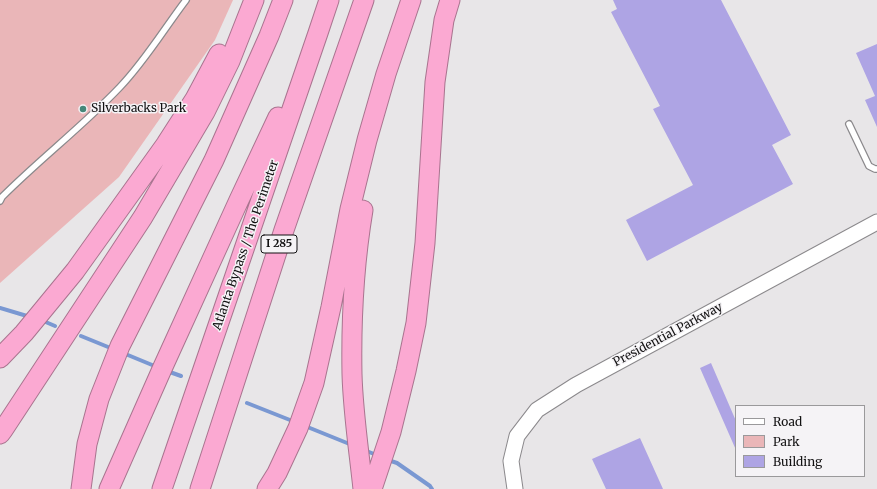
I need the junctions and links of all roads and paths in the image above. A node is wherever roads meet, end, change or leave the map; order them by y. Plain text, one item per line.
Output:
1 (186, 0) edge
2 (249, 0) edge
3 (254, 0) edge
4 (283, 0) edge
5 (329, 0) edge
6 (364, 0) edge
7 (411, 0) edge
8 (450, 0) edge
9 (318, 33) junction
10 (386, 74) junction
11 (849, 124) dead end
12 (877, 169) edge
13 (0, 201) edge
14 (877, 222) edge
15 (0, 358) edge
16 (0, 434) edge
17 (81, 489) edge
18 (109, 489) edge
19 (162, 489) edge
20 (200, 489) edge
21 (267, 489) edge
22 (363, 489) edge
23 (372, 489) edge
24 (515, 489) edge

1 - 13 lane
2 - 15 highway
3 - 16 highway
4 - 17 highway
5 - 9 highway, Atlanta Bypass / The Perimeter / I 285
6 - 20 highway, I 285
7 - 10 highway
8 - 23 highway
9 - 18 highway
9 - 19 highway, Atlanta Bypass / The Perimeter / I 285
10 - 21 highway
10 - 22 highway
11 - 12 lane
14 - 24 street, Presidential Parkway

